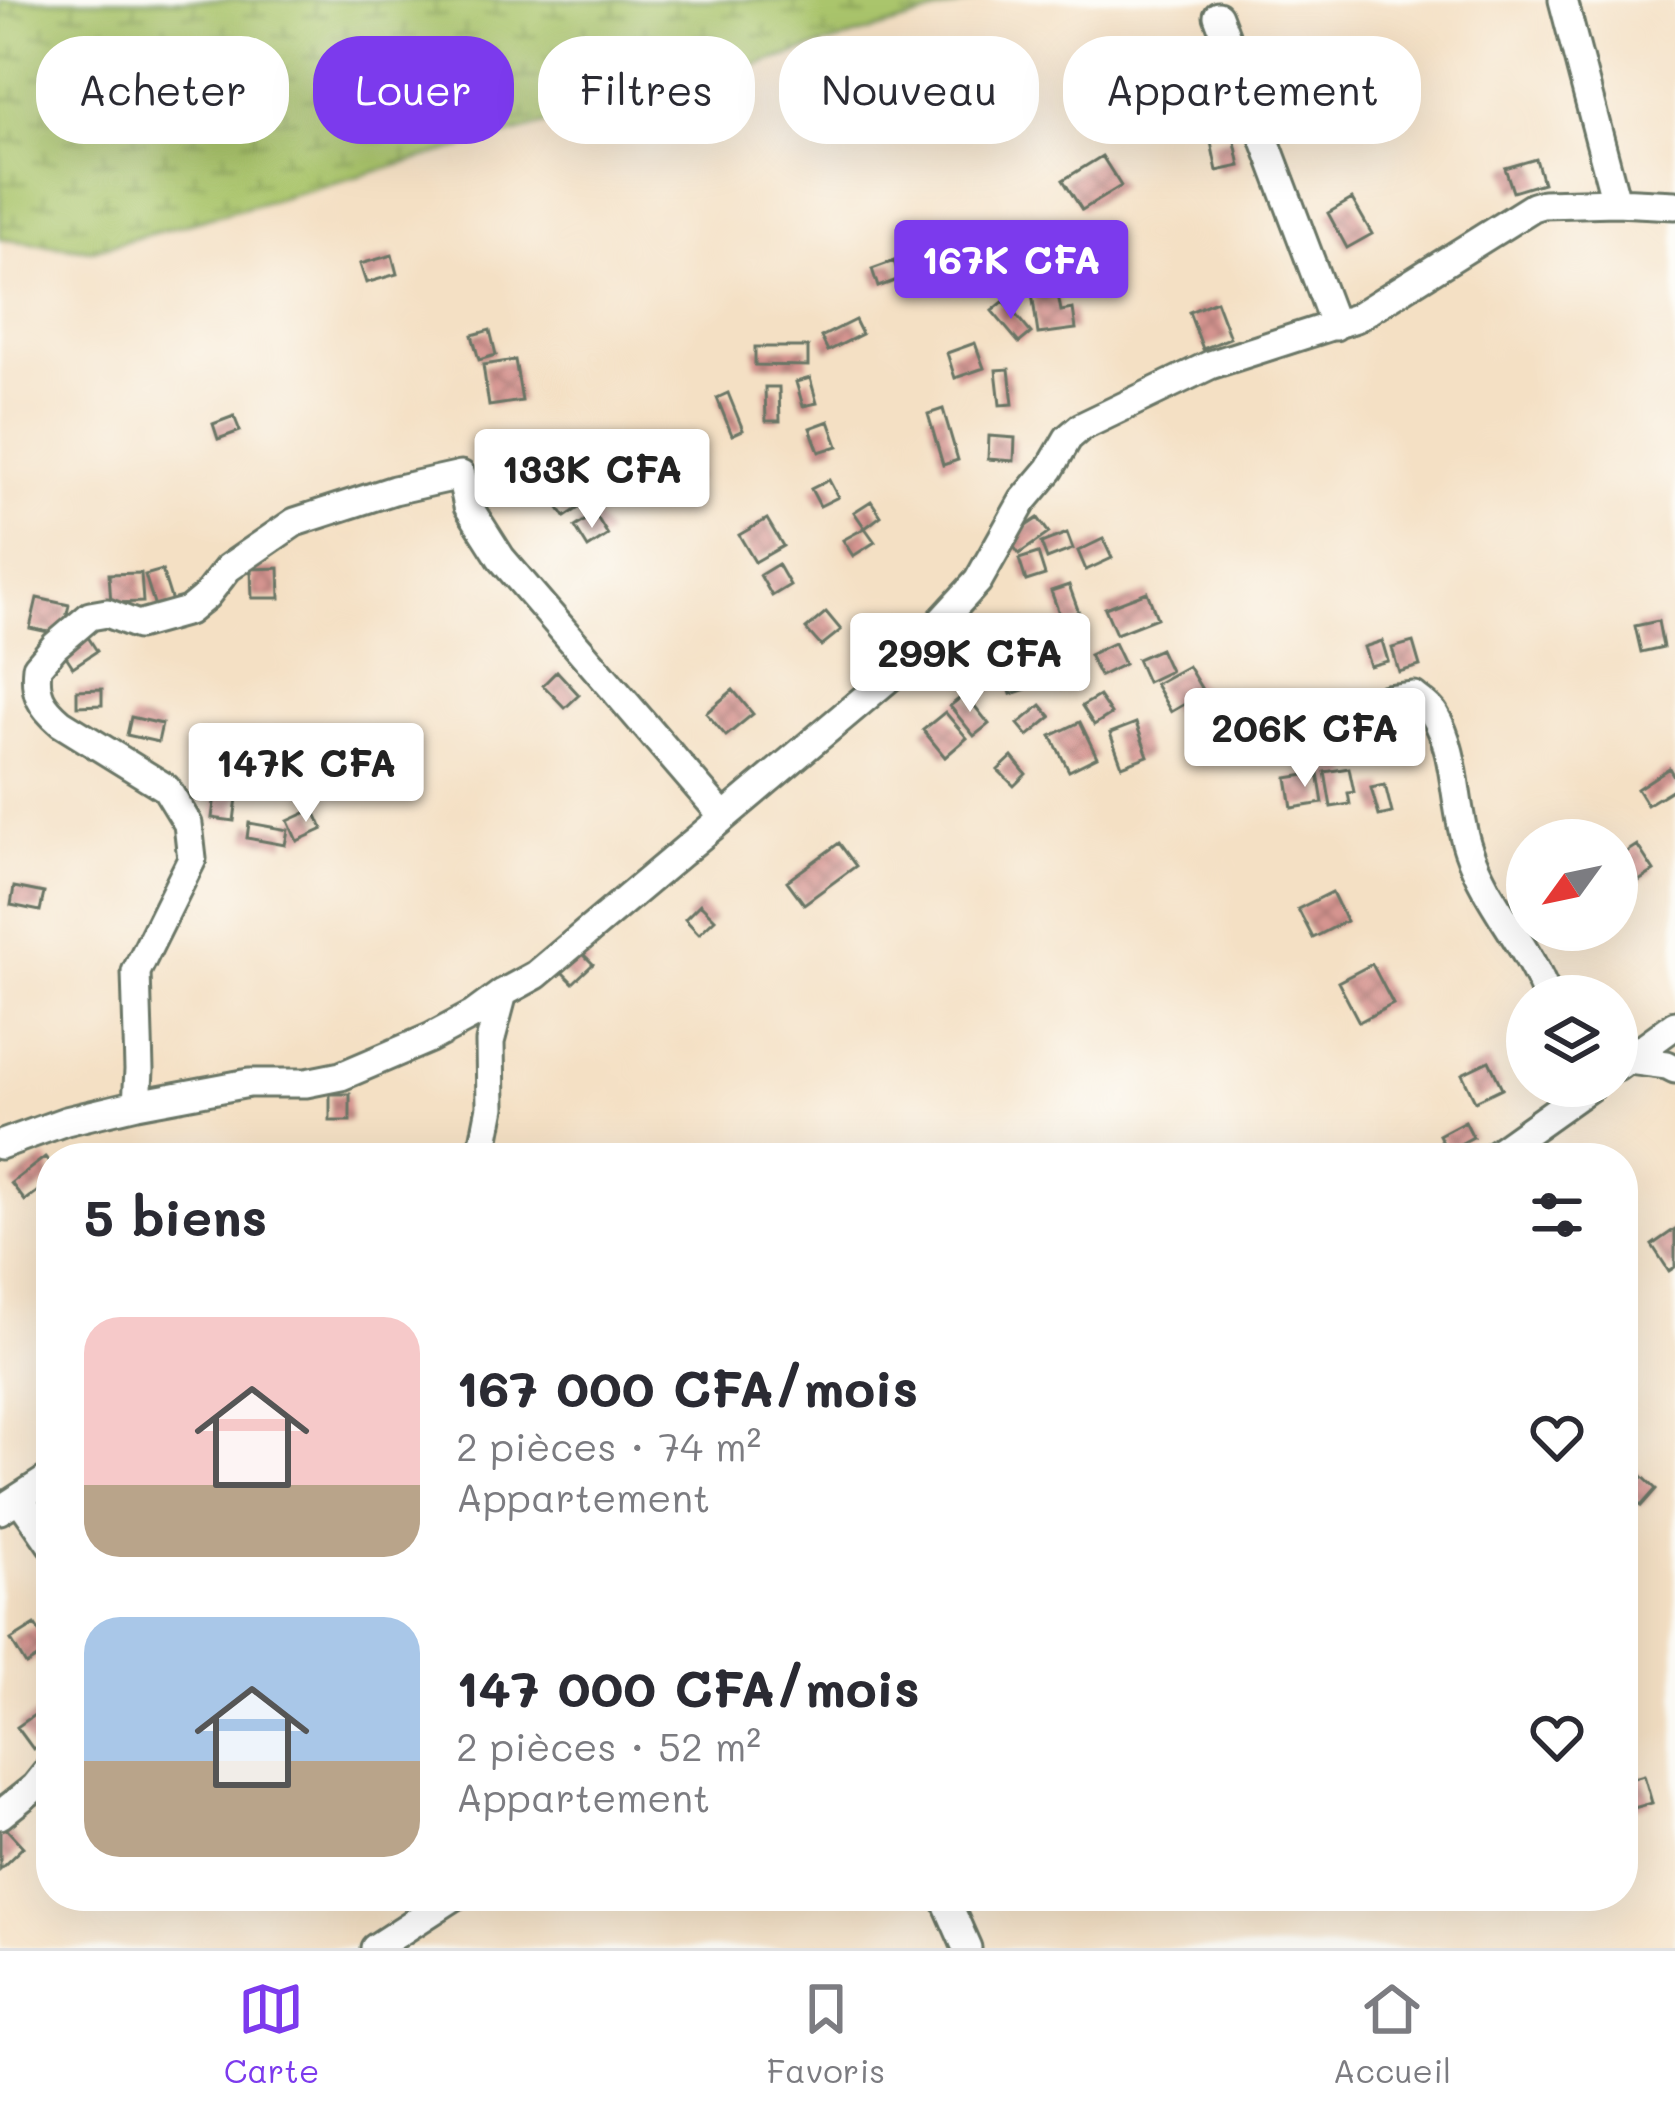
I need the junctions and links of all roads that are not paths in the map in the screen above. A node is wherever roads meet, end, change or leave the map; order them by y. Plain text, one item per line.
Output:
1 (1563, 0) edge
2 (1218, 16) dead end
3 (1616, 202) junction
4 (1675, 205) edge
5 (1335, 326) junction
6 (1366, 737) dead end
7 (723, 816) junction
8 (1539, 975) edge
9 (503, 993) junction
10 (1675, 1025) edge
11 (1638, 1050) edge
12 (1638, 1063) edge
13 (1675, 1069) edge
14 (136, 1104) junction
15 (1562, 1107) edge
16 (484, 1143) edge
17 (1511, 1143) edge
18 (0, 1145) edge
19 (36, 1487) edge
20 (9, 1504) edge
21 (36, 1530) edge
22 (36, 1786) edge
23 (0, 1815) edge
24 (432, 1911) edge
25 (951, 1911) edge
26 (375, 1948) edge
27 (967, 1948) edge

1 - 3 street
2 - 5 street
3 - 4 street
3 - 5 street
5 - 7 street
6 - 8 street
7 - 9 street
7 - 14 street
9 - 14 street
9 - 16 street
10 - 11 street
12 - 13 street
14 - 18 street
15 - 17 street
19 - 20 street
20 - 21 street
22 - 23 street
24 - 26 street
25 - 27 street

